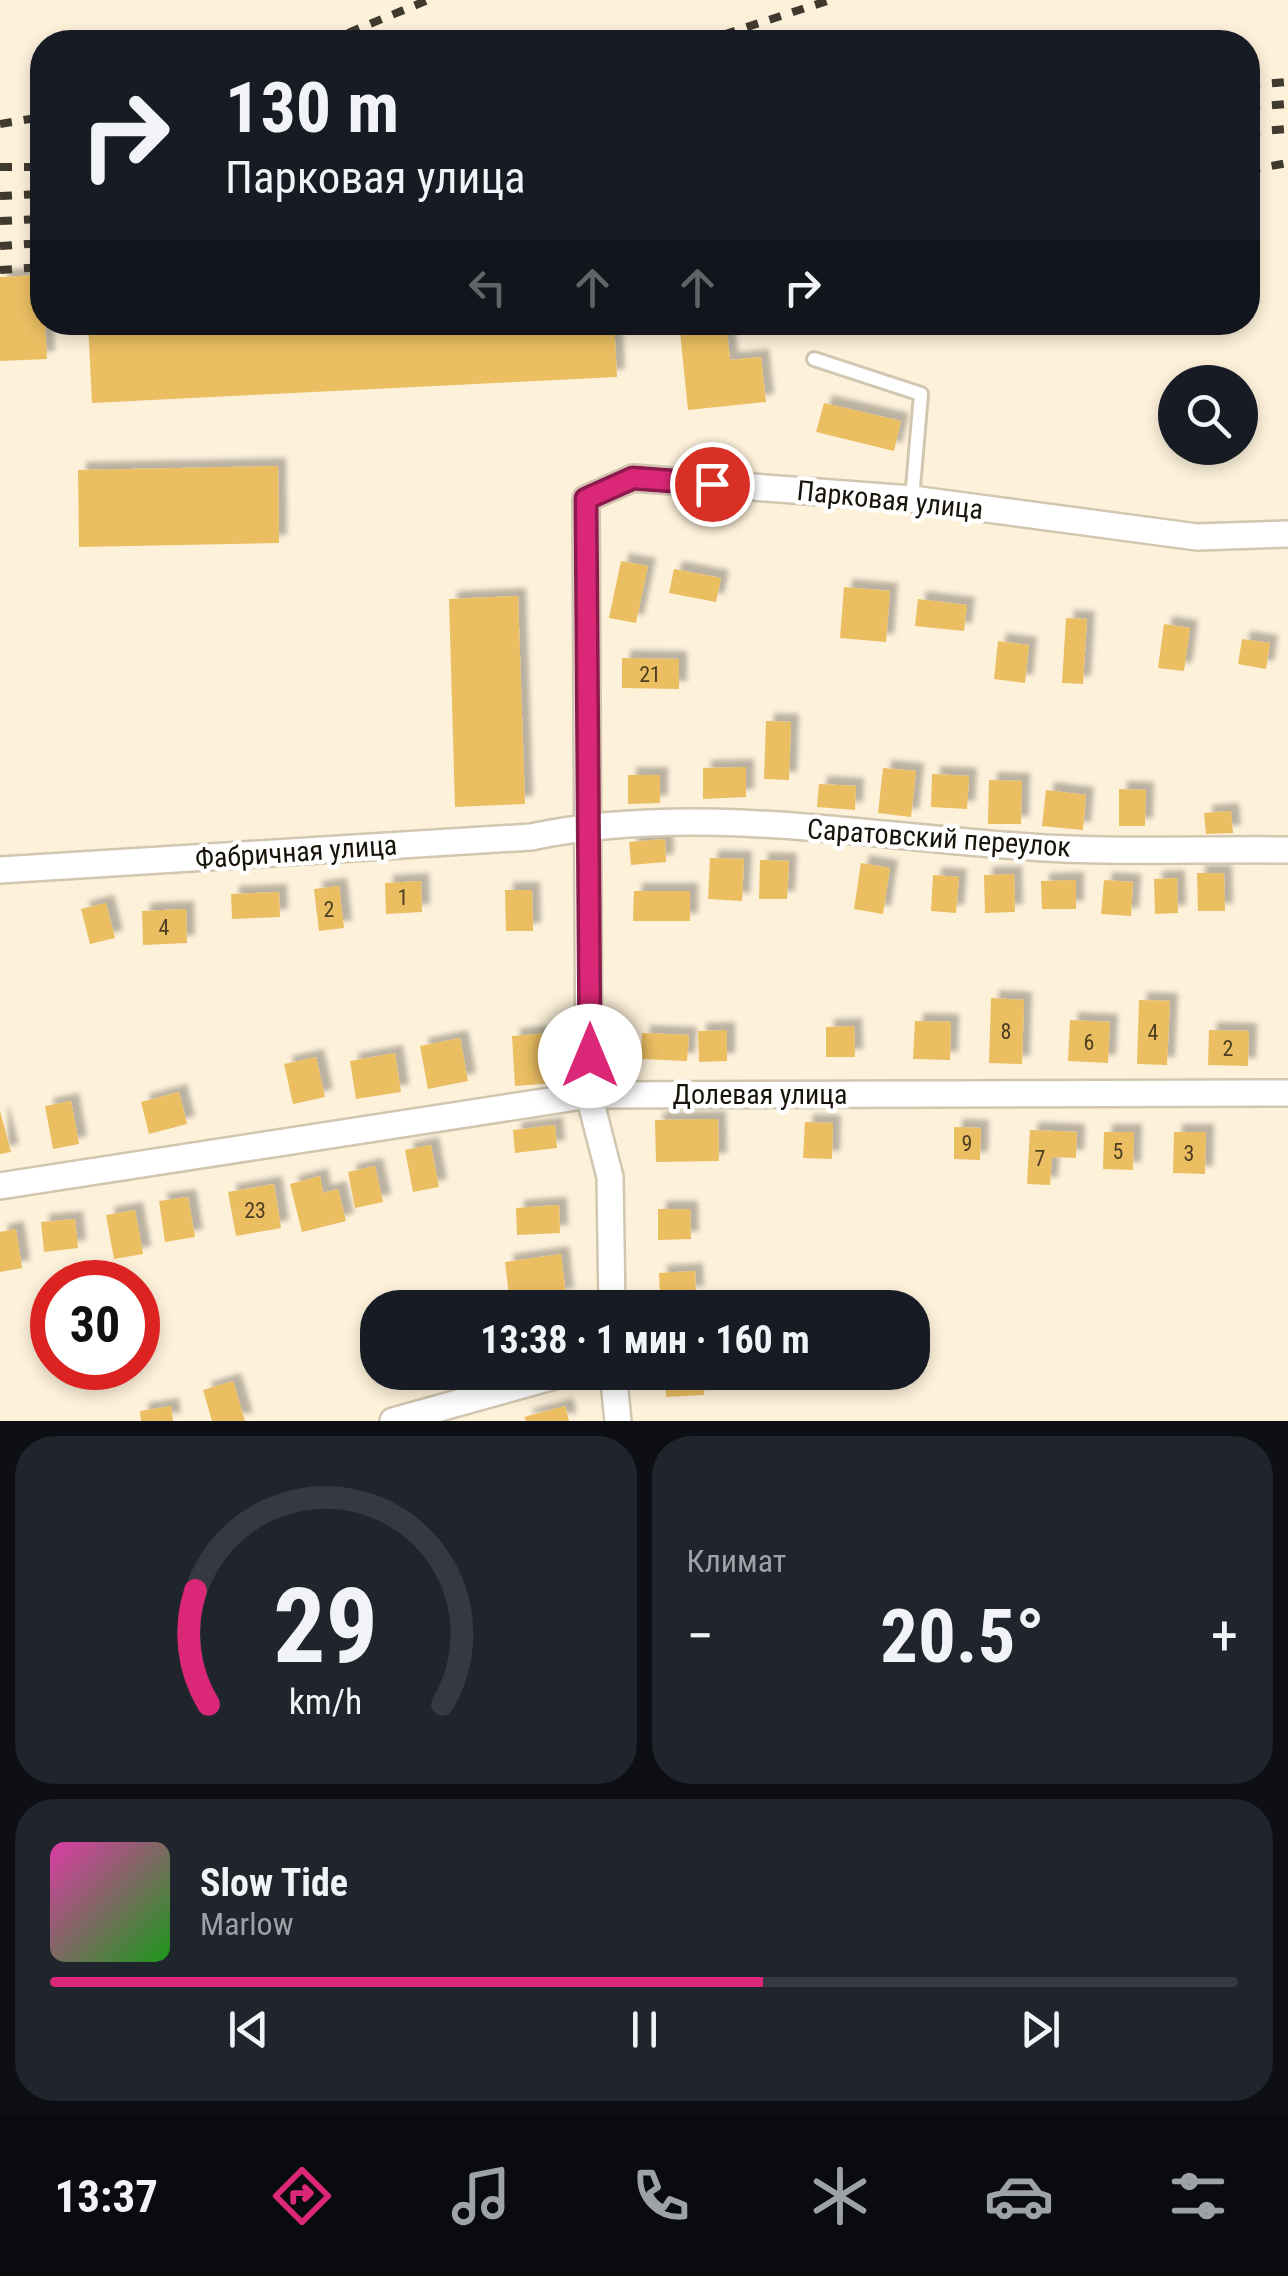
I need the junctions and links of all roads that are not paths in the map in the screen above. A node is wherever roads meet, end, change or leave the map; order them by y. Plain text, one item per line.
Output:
1 (814, 359) dead end
2 (912, 499) junction
3 (1288, 534) edge
4 (591, 824) junction
5 (1288, 850) edge
6 (0, 870) edge
7 (1288, 1093) edge
8 (589, 1095) junction
9 (0, 1186) edge
10 (612, 1290) edge
11 (504, 1390) edge
12 (615, 1390) edge
13 (393, 1421) edge
14 (618, 1421) edge

1 - 2 lane
2 - 3 street, Парковая улица
2 - 4 street, Парковая улица
4 - 5 street, Саратовский переулок
4 - 6 street, Фабричная улица
4 - 8 street, Парковая улица
7 - 8 street, Долевая улица
8 - 9 street, Долевая улица
8 - 10 street, Парковая улица
11 - 13 street
12 - 14 street

